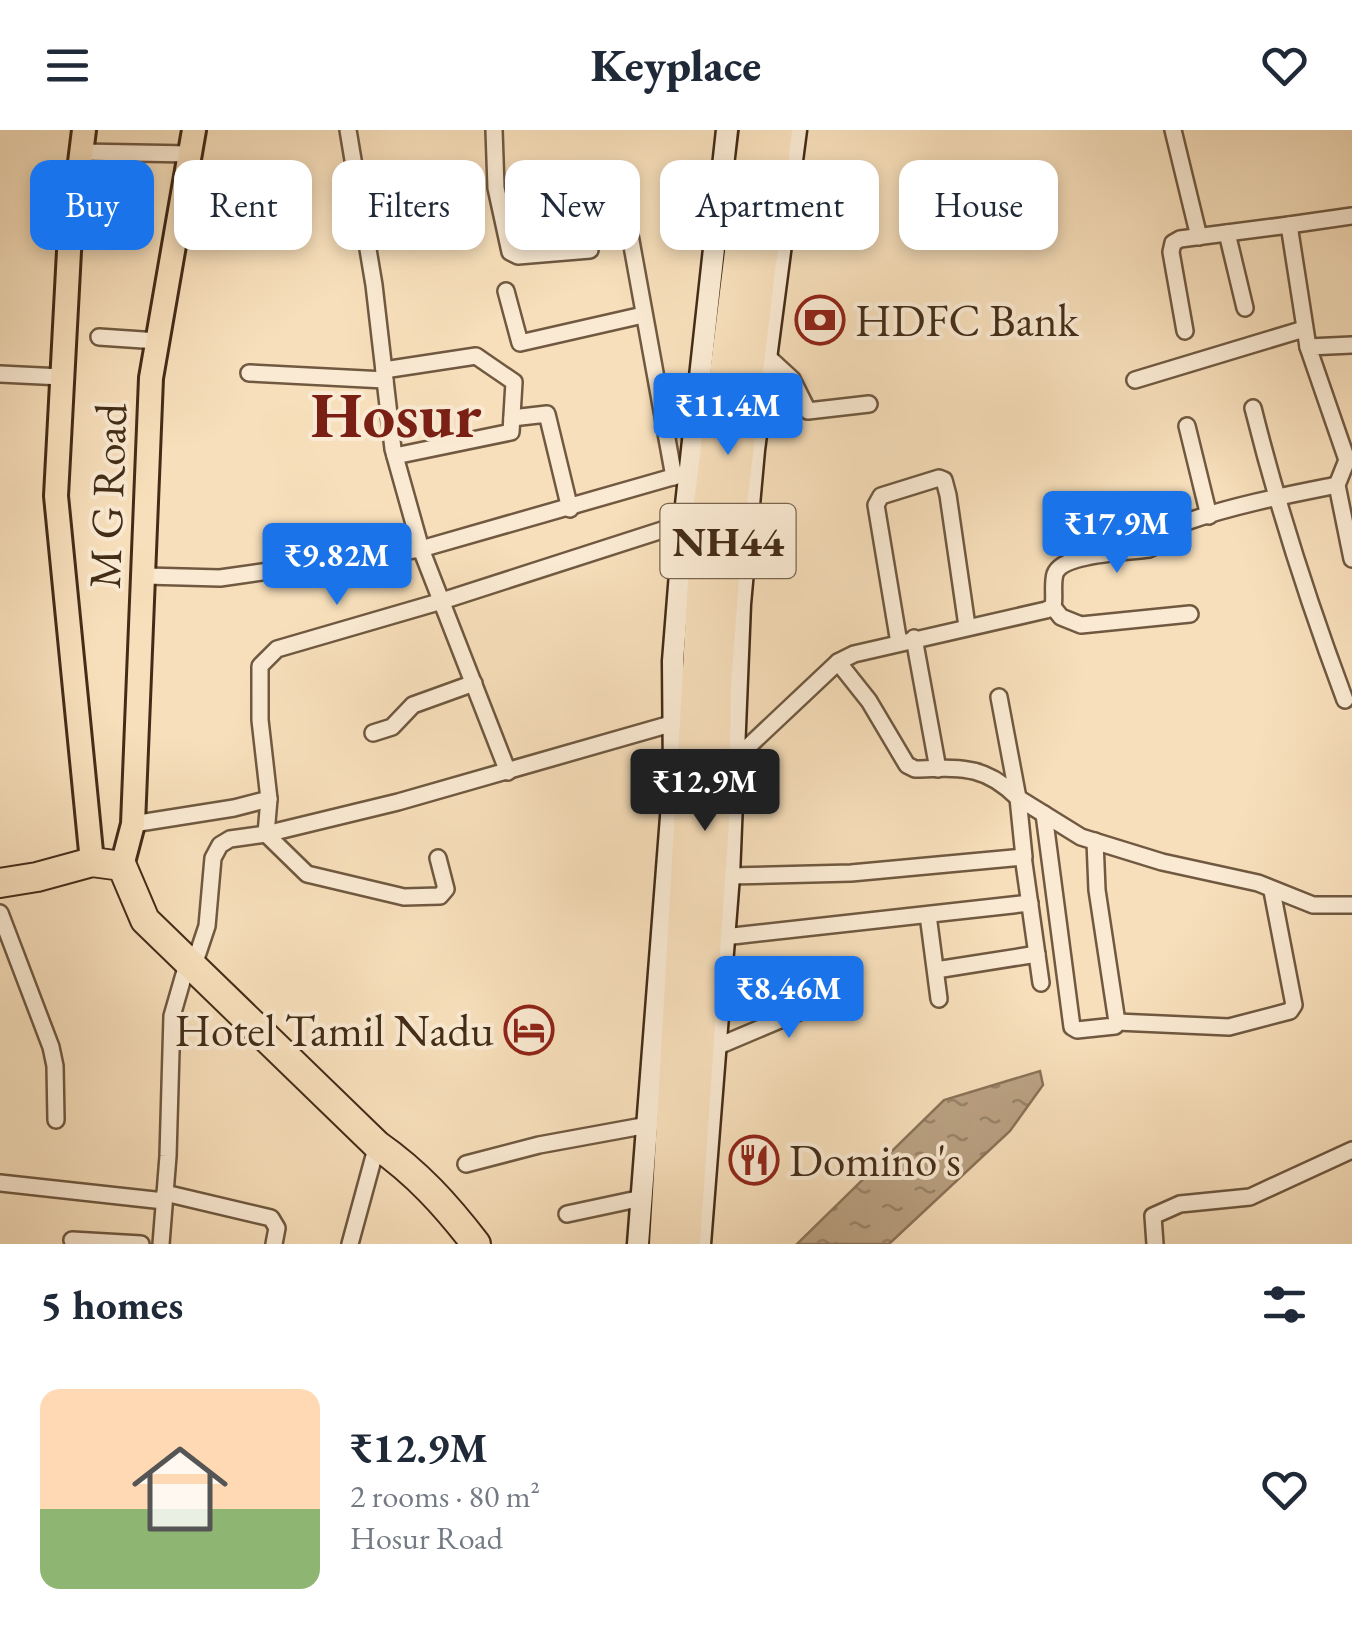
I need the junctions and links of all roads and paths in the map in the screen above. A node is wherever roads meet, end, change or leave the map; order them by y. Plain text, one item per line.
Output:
1 (494, 130) edge
2 (727, 130) edge
3 (754, 130) edge
4 (778, 130) edge
5 (796, 130) edge
6 (1173, 130) edge
7 (354, 131) edge
8 (83, 141) edge
9 (192, 142) edge
10 (1352, 216) edge
11 (1289, 225) junction
12 (505, 229) edge
13 (1227, 233) junction
14 (1198, 236) junction
15 (510, 250) edge
16 (590, 250) dead end
17 (632, 250) edge
18 (750, 262) junction
19 (506, 291) dead end
20 (1245, 308) dead end
21 (643, 314) junction
22 (1304, 329) junction
23 (1185, 331) dead end
24 (99, 337) dead end
25 (158, 342) junction
26 (1352, 345) edge
27 (1308, 346) junction
28 (768, 356) junction
29 (249, 373) dead end
30 (0, 374) edge
31 (385, 375) junction
32 (62, 377) junction
33 (1135, 380) dead end
34 (868, 404) dead end
35 (1253, 408) dead end
36 (512, 418) junction
37 (1187, 426) dead end
38 (395, 456) junction
39 (682, 475) junction
40 (1337, 485) junction
41 (1276, 497) junction
42 (570, 508) junction
43 (1209, 516) junction
44 (684, 524) junction
45 (422, 549) junction
46 (1352, 558) edge
47 (146, 576) junction
48 (442, 601) junction
49 (1053, 607) junction
50 (1190, 614) dead end
51 (967, 626) junction
52 (906, 640) junction
53 (838, 662) junction
54 (474, 683) junction
55 (1000, 697) dead end
56 (1346, 700) dead end
57 (674, 724) junction
58 (372, 733) dead end
59 (734, 760) junction
60 (938, 768) junction
61 (508, 772) junction
62 (269, 798) junction
63 (1018, 798) junction
64 (702, 813) junction
65 (1044, 814) junction
66 (266, 834) junction
67 (1096, 841) junction
68 (127, 847) junction
69 (92, 854) junction
70 (1024, 856) junction
71 (438, 858) dead end
72 (729, 876) junction
73 (4, 882) edge
74 (1272, 890) junction
75 (1030, 903) junction
76 (1352, 905) edge
77 (0, 913) edge
78 (928, 914) junction
79 (724, 937) junction
80 (1036, 954) junction
81 (190, 966) junction
82 (936, 970) junction
83 (1040, 983) dead end
84 (844, 993) dead end
85 (939, 999) dead end
86 (1117, 1022) junction
87 (716, 1046) junction
88 (56, 1120) dead end
89 (648, 1125) junction
90 (377, 1144) junction
91 (1352, 1150) edge
92 (466, 1164) dead end
93 (0, 1184) edge
94 (165, 1197) junction
95 (642, 1198) junction
96 (567, 1214) dead end
97 (72, 1240) dead end
98 (141, 1244) edge
99 (161, 1244) edge
100 (274, 1244) edge
101 (350, 1244) edge
102 (476, 1244) edge
103 (638, 1244) edge
104 (664, 1244) edge
105 (686, 1244) edge
106 (700, 1244) edge
107 (1155, 1244) edge

1 - 12 street
2 - 39 street
3 - 18 highway, NH44
4 - 18 highway, NH44
5 - 28 street
6 - 14 street
7 - 31 street
8 - 9 street
8 - 32 main road
9 - 25 main road, M G Road
10 - 11 street
11 - 13 street
11 - 22 street
13 - 14 street
13 - 20 street
14 - 23 street
15 - 16 street
17 - 21 street
18 - 64 highway, NH44
19 - 21 street
21 - 39 street
22 - 27 street
22 - 33 street
24 - 25 street
25 - 47 main road, M G Road
26 - 27 street
27 - 40 street
28 - 34 street
28 - 59 street
29 - 31 street
30 - 32 street
31 - 36 street
31 - 38 street
32 - 69 main road
35 - 41 street
36 - 38 street
36 - 42 street
37 - 43 street
38 - 45 street
39 - 42 street
39 - 44 street
40 - 41 street
40 - 46 street
41 - 43 street
41 - 56 street
42 - 45 street
43 - 49 street
44 - 48 street
44 - 57 street
45 - 47 street
45 - 48 street
47 - 68 main road, M G Road
48 - 54 street
48 - 62 street
49 - 50 street
49 - 51 street
51 - 52 street
51 - 52 street
52 - 53 street
52 - 60 street
53 - 59 street
53 - 60 street
54 - 58 street
54 - 61 street
55 - 63 street
57 - 61 street
57 - 64 street
59 - 64 street
60 - 63 street
61 - 66 street
62 - 66 street
62 - 68 street
63 - 65 street
63 - 70 street
64 - 72 street
64 - 89 street
64 - 104 highway, NH44
64 - 105 highway, NH44
65 - 67 street
65 - 86 street
66 - 71 street
66 - 81 street
67 - 74 street
67 - 86 street
68 - 69 highway
68 - 81 highway
69 - 73 highway
70 - 72 street
70 - 75 street
72 - 79 street
74 - 76 street
74 - 86 street
75 - 78 street
75 - 80 street
77 - 88 street
78 - 79 street
78 - 82 street
79 - 87 street
80 - 82 street
80 - 83 street
81 - 90 highway
81 - 94 street
82 - 85 street
84 - 87 street
87 - 106 street
89 - 92 street
89 - 95 street
90 - 101 street
90 - 102 highway
91 - 107 street
93 - 94 street
94 - 99 street
94 - 100 street
95 - 96 street
95 - 103 street
97 - 98 street

